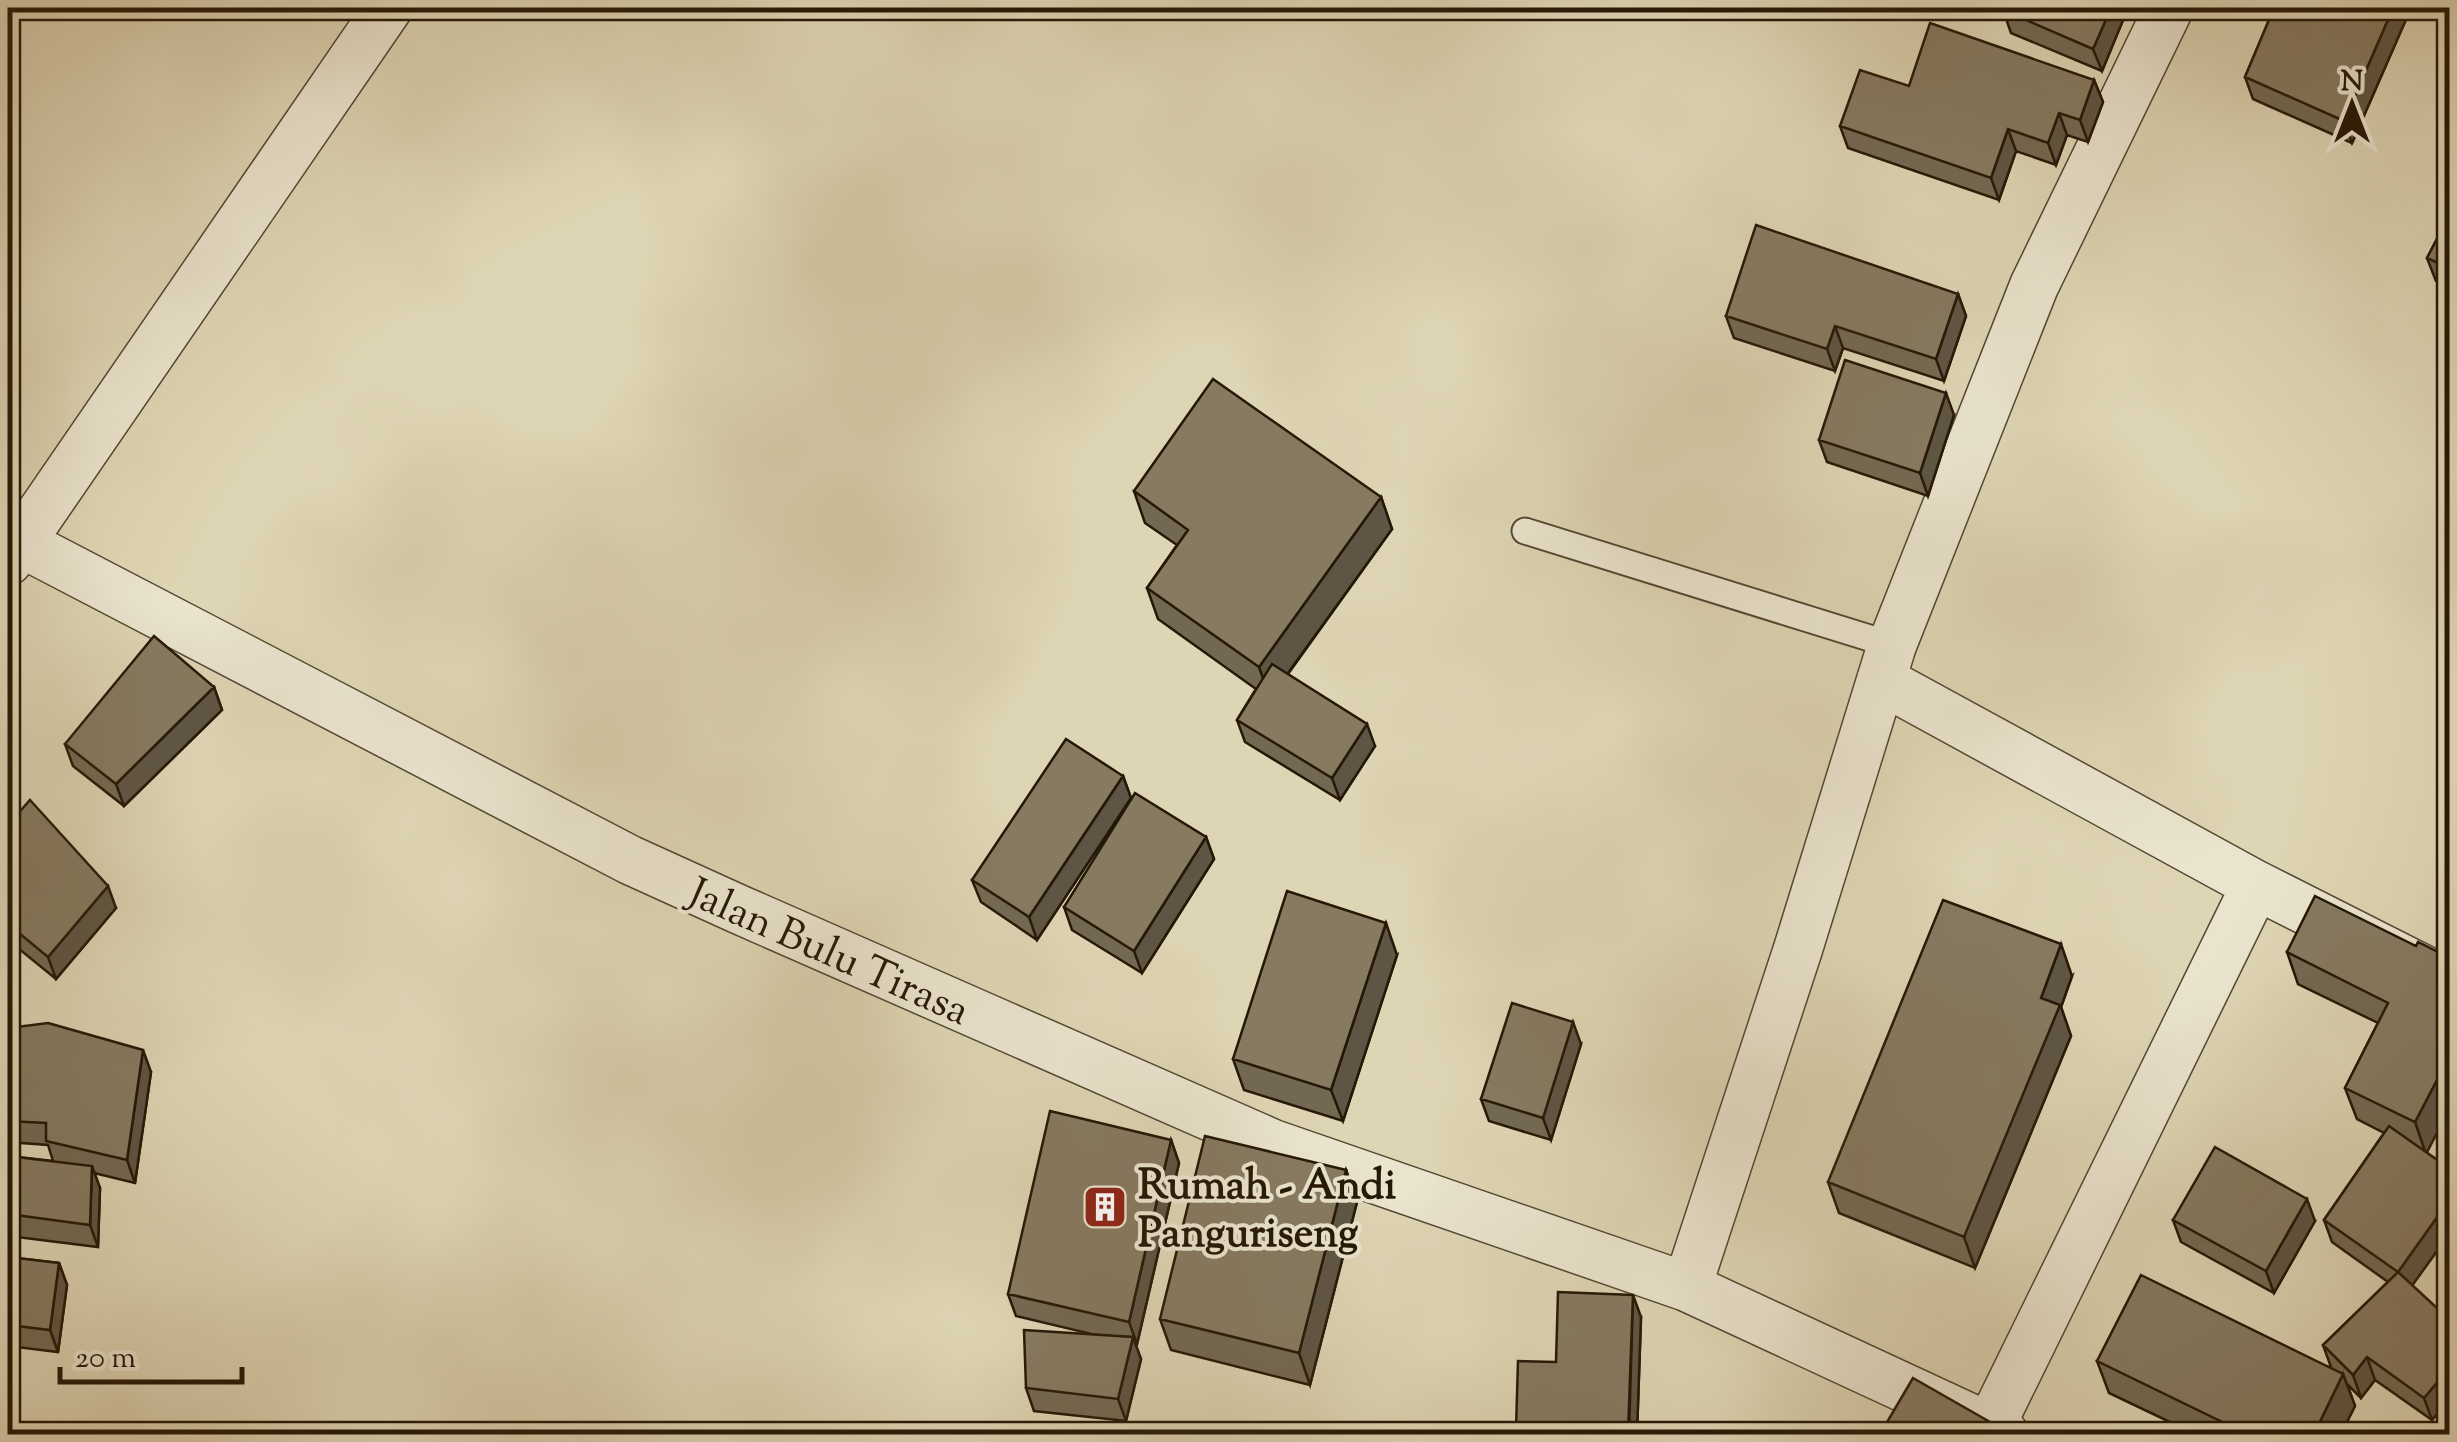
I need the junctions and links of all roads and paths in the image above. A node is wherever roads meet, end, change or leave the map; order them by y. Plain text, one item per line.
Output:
1 (388, 8) edge
2 (2169, 8) edge
3 (1526, 531) dead end
4 (12, 547) edge
5 (1886, 663) junction
6 (2256, 885) junction
7 (2450, 983) edge
8 (1687, 1287) junction
9 (1997, 1431) edge

1 - 4 street
2 - 5 street
3 - 5 lane
4 - 8 street, Jalan Bulu Tirasa
5 - 6 street
5 - 8 street
6 - 7 street
6 - 9 street
8 - 9 street, Jalan Bulu Tirasa

